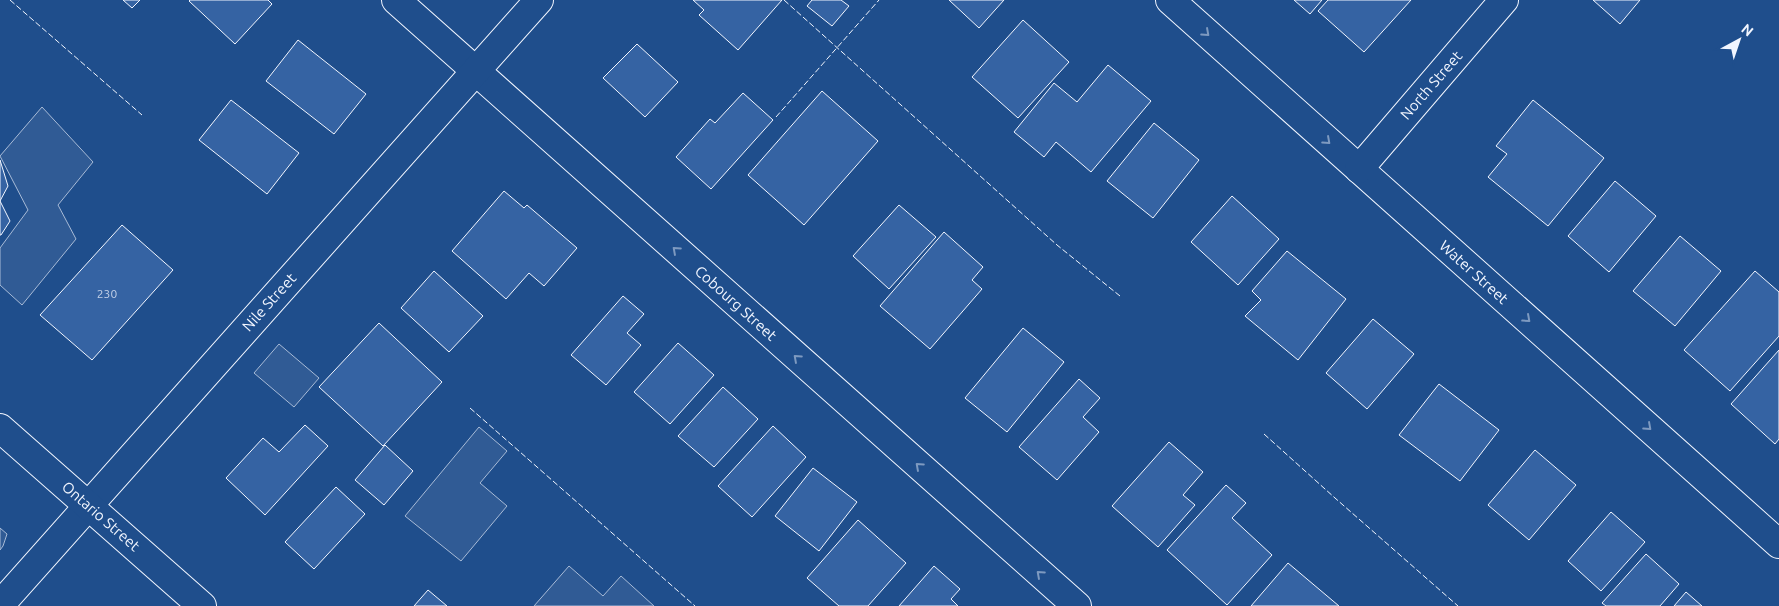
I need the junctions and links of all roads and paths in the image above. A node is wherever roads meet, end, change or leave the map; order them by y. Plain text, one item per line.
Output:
1 (396, 0) edge
2 (539, 0) edge
3 (1170, 0) edge
4 (1504, 0) edge
5 (475, 71) junction
6 (1359, 169) junction
7 (0, 428) edge
8 (88, 505) junction
9 (1779, 544) edge
10 (0, 605) edge
11 (202, 606) edge
12 (1077, 606) edge

1 - 5 street, Cobourg Street
2 - 5 street, Nile Street
3 -> 6 street, Water Street
4 - 6 street, North Street
5 - 8 street, Nile Street
12 -> 5 street, Cobourg Street
6 -> 9 street, Water Street
7 - 8 street, Ontario Street
8 - 10 street, Nile Street
8 - 11 street, Ontario Street

